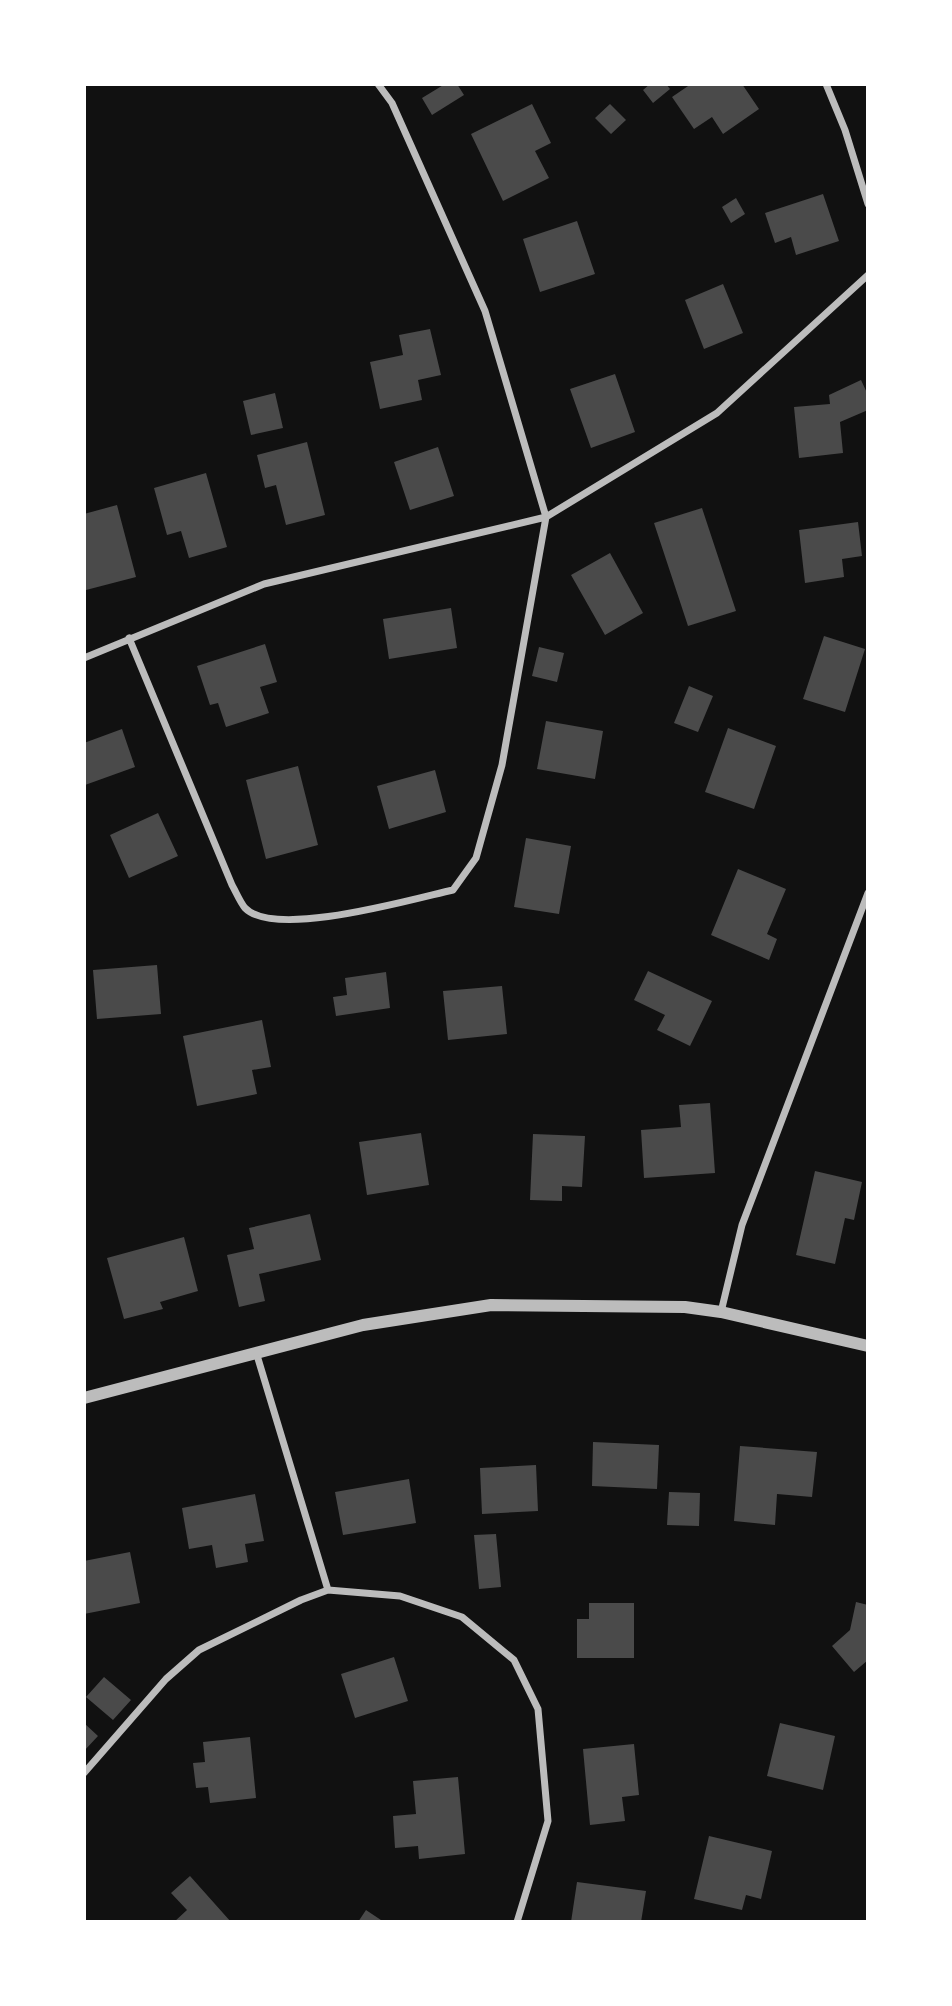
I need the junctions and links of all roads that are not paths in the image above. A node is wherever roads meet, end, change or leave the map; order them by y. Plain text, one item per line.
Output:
1 (378, 84) edge
2 (826, 84) edge
3 (868, 204) edge
4 (868, 275) edge
5 (546, 517) junction
6 (129, 638) junction
7 (84, 659) edge
8 (868, 893) edge
9 (721, 1312) junction
10 (868, 1346) edge
11 (256, 1352) junction
12 (84, 1398) edge
13 (328, 1590) junction
14 (84, 1773) edge
15 (517, 1922) edge

1 - 5 street
2 - 3 street
4 - 5 street
5 - 6 street
5 - 6 street
6 - 7 street
8 - 9 street
9 - 10 street
9 - 11 street
11 - 12 street
11 - 13 street
13 - 14 street
13 - 15 street

